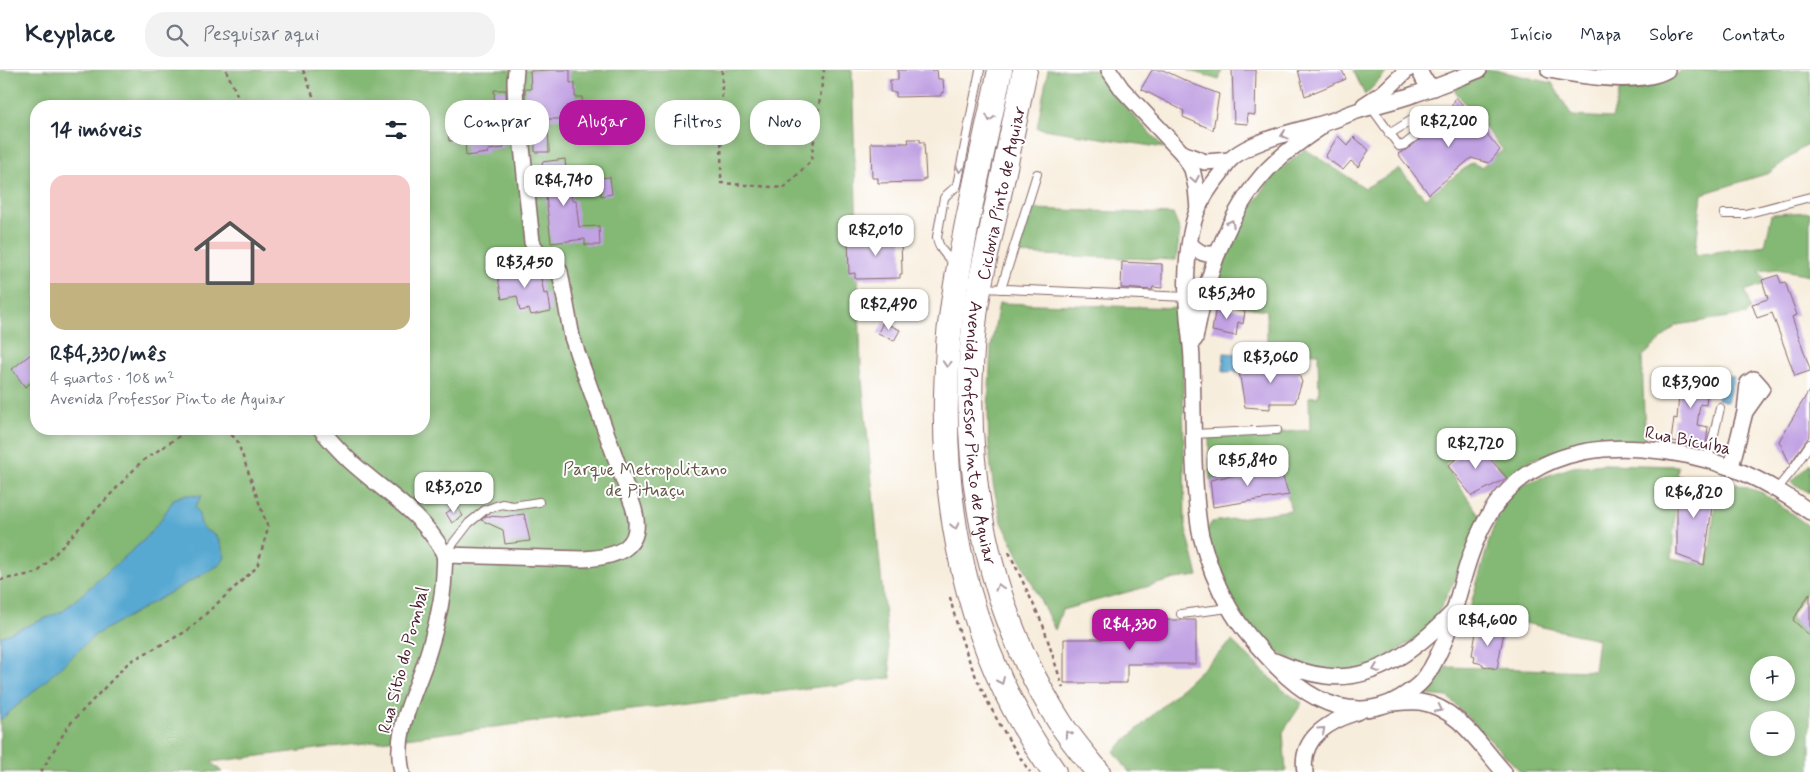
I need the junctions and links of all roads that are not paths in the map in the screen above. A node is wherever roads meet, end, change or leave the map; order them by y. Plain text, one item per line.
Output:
1 (516, 70) edge
2 (980, 70) edge
3 (1000, 70) edge
4 (1025, 70) edge
5 (1109, 70) edge
6 (1408, 70) edge
7 (1419, 70) edge
8 (1479, 70) edge
9 (1549, 70) edge
10 (1667, 70) edge
11 (1579, 73) edge
12 (1452, 76) edge
13 (1434, 88) junction
14 (1371, 107) junction
15 (1355, 112) junction
16 (1331, 121) junction
17 (1389, 134) junction
18 (1248, 149) junction
19 (1182, 153) junction
20 (1230, 160) junction
21 (1270, 167) junction
22 (1036, 174) dead end
23 (1810, 197) edge
24 (1198, 208) junction
25 (1724, 214) dead end
26 (1190, 244) junction
27 (1218, 253) junction
28 (959, 270) junction
29 (990, 288) junction
30 (1187, 296) junction
31 (1192, 353) junction
32 (1720, 408) dead end
33 (1745, 412) dead end
34 (1277, 430) dead end
35 (1193, 434) junction
36 (327, 435) edge
37 (1810, 444) edge
38 (1708, 460) junction
39 (1731, 467) junction
40 (1777, 489) junction
41 (538, 502) dead end
42 (1810, 512) edge
43 (444, 555) junction
44 (1230, 608) junction
45 (1456, 608) junction
46 (1181, 614) dead end
47 (1407, 653) junction
48 (1270, 659) junction
49 (1430, 671) junction
50 (1327, 676) junction
51 (1322, 701) junction
52 (1392, 703) junction
53 (1365, 710) junction
54 (402, 772) edge
55 (1054, 772) edge
56 (1098, 772) edge
57 (1305, 772) edge
58 (1504, 772) edge

1 - 43 street
2 -> 28 lane
3 -> 28 main road, Avenida Professor Pinto de Aguiar
4 - 29 main road, Avenida Professor Pinto de Aguiar
5 - 19 street
6 - 15 street, Rua Bicuíba
7 - 13 street
8 - 12 street, Rua Bicuíba
9 - 11 street
10 - 11 street
12 - 13 street, Rua Bicuíba
13 - 14 street, Rua Bicuíba
14 - 15 street, Rua Bicuíba
14 - 17 lane
15 - 16 street, Rua Bicuíba
16 -> 18 street, Rua Bicuíba
16 - 21 street, Rua Bicuíba
17 - 17 lane
18 - 20 street, Rua Bicuíba
18 - 21 street
19 - 20 street
19 -> 24 street
20 - 24 street, Rua Bicuíba
27 -> 21 street, Rua Bicuíba
22 - 29 lane
23 - 25 lane
24 - 26 street, Rua Bicuíba
26 - 27 street
26 - 30 street, Rua Bicuíba
27 - 31 street, Rua Bicuíba
28 -> 55 main road, Avenida Professor Pinto de Aguiar
29 - 30 lane
56 -> 29 main road, Avenida Professor Pinto de Aguiar
30 - 31 street, Rua Bicuíba
31 - 35 street, Rua Bicuíba
32 - 38 lane
33 - 39 street
34 - 35 lane
35 - 44 street, Rua Bicuíba
36 - 43 street
37 - 40 lane
38 - 39 street, Rua Bicuíba
38 - 45 street, Rua Bicuíba
39 - 40 street, Rua Bicuíba
40 - 42 street, Rua Bicuíba
41 - 43 lane
43 - 54 street, Rua Sítio do Pombal
44 - 46 lane
44 - 48 street, Rua Bicuíba
45 - 47 street, Rua Bicuíba
45 - 49 street, Rua Bicuíba
47 - 49 street
47 -> 50 street, Rua Bicuíba
48 - 50 street, Rua Bicuíba
48 - 51 street, Rua Bicuíba
49 - 52 street, Rua Bicuíba
50 - 51 street
51 - 53 street, Rua Bicuíba
52 - 53 street, Rua Bicuíba
52 -> 58 street
57 -> 53 street

